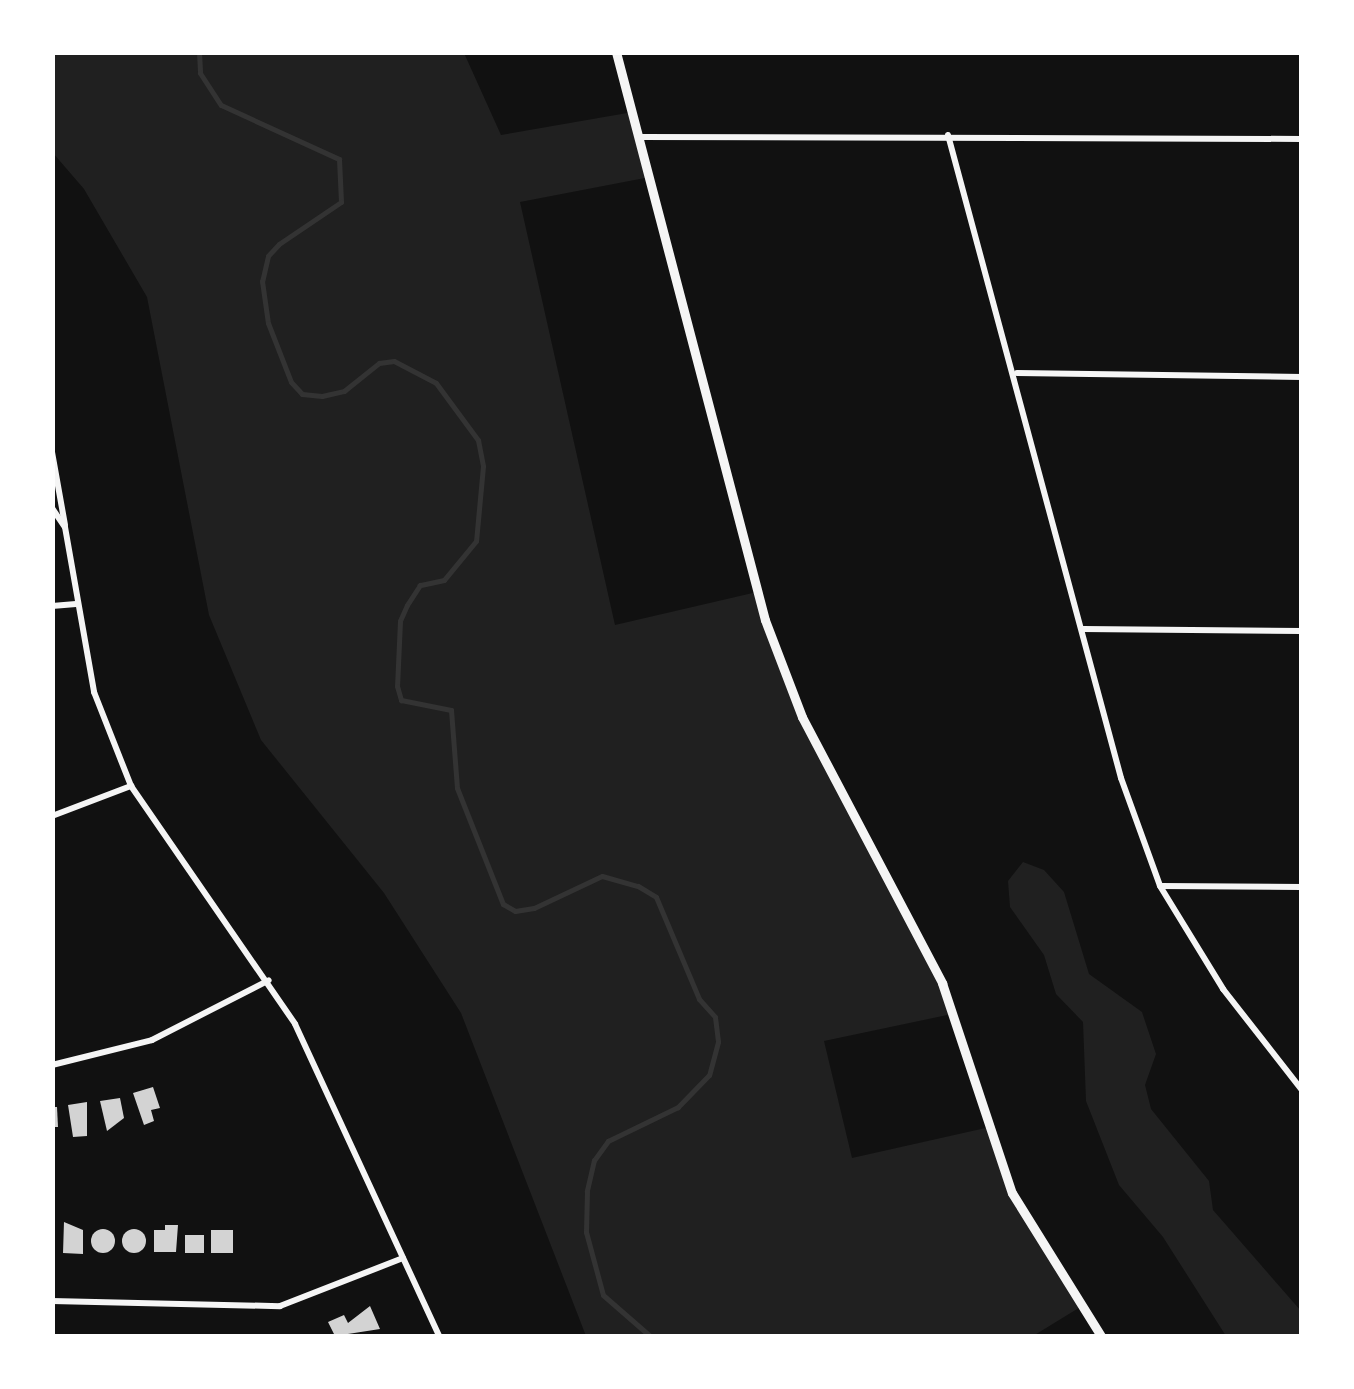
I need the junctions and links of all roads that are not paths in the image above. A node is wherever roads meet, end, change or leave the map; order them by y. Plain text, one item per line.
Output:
1 (616, 52) edge
2 (948, 135) junction
3 (640, 137) junction
4 (1302, 140) edge
5 (1017, 374) junction
6 (1302, 377) edge
7 (52, 452) edge
8 (52, 508) edge
9 (65, 527) junction
10 (76, 604) junction
11 (52, 606) edge
12 (1083, 630) junction
13 (1302, 631) edge
14 (131, 786) junction
15 (52, 816) edge
16 (1160, 886) junction
17 (1302, 888) edge
18 (269, 980) junction
19 (52, 1066) edge
20 (1302, 1090) edge
21 (403, 1258) junction
22 (52, 1301) edge
23 (439, 1336) edge
24 (1101, 1336) edge

1 - 3 street
2 - 3 street
2 - 4 street
2 - 5 street
3 - 24 street
5 - 6 street
5 - 12 street
7 - 9 street
8 - 9 street
9 - 10 street
10 - 11 street
10 - 14 street
12 - 13 street
12 - 16 street
14 - 15 street
14 - 18 street
16 - 17 street
16 - 20 street
18 - 19 street
18 - 21 street
21 - 22 street
21 - 23 street

